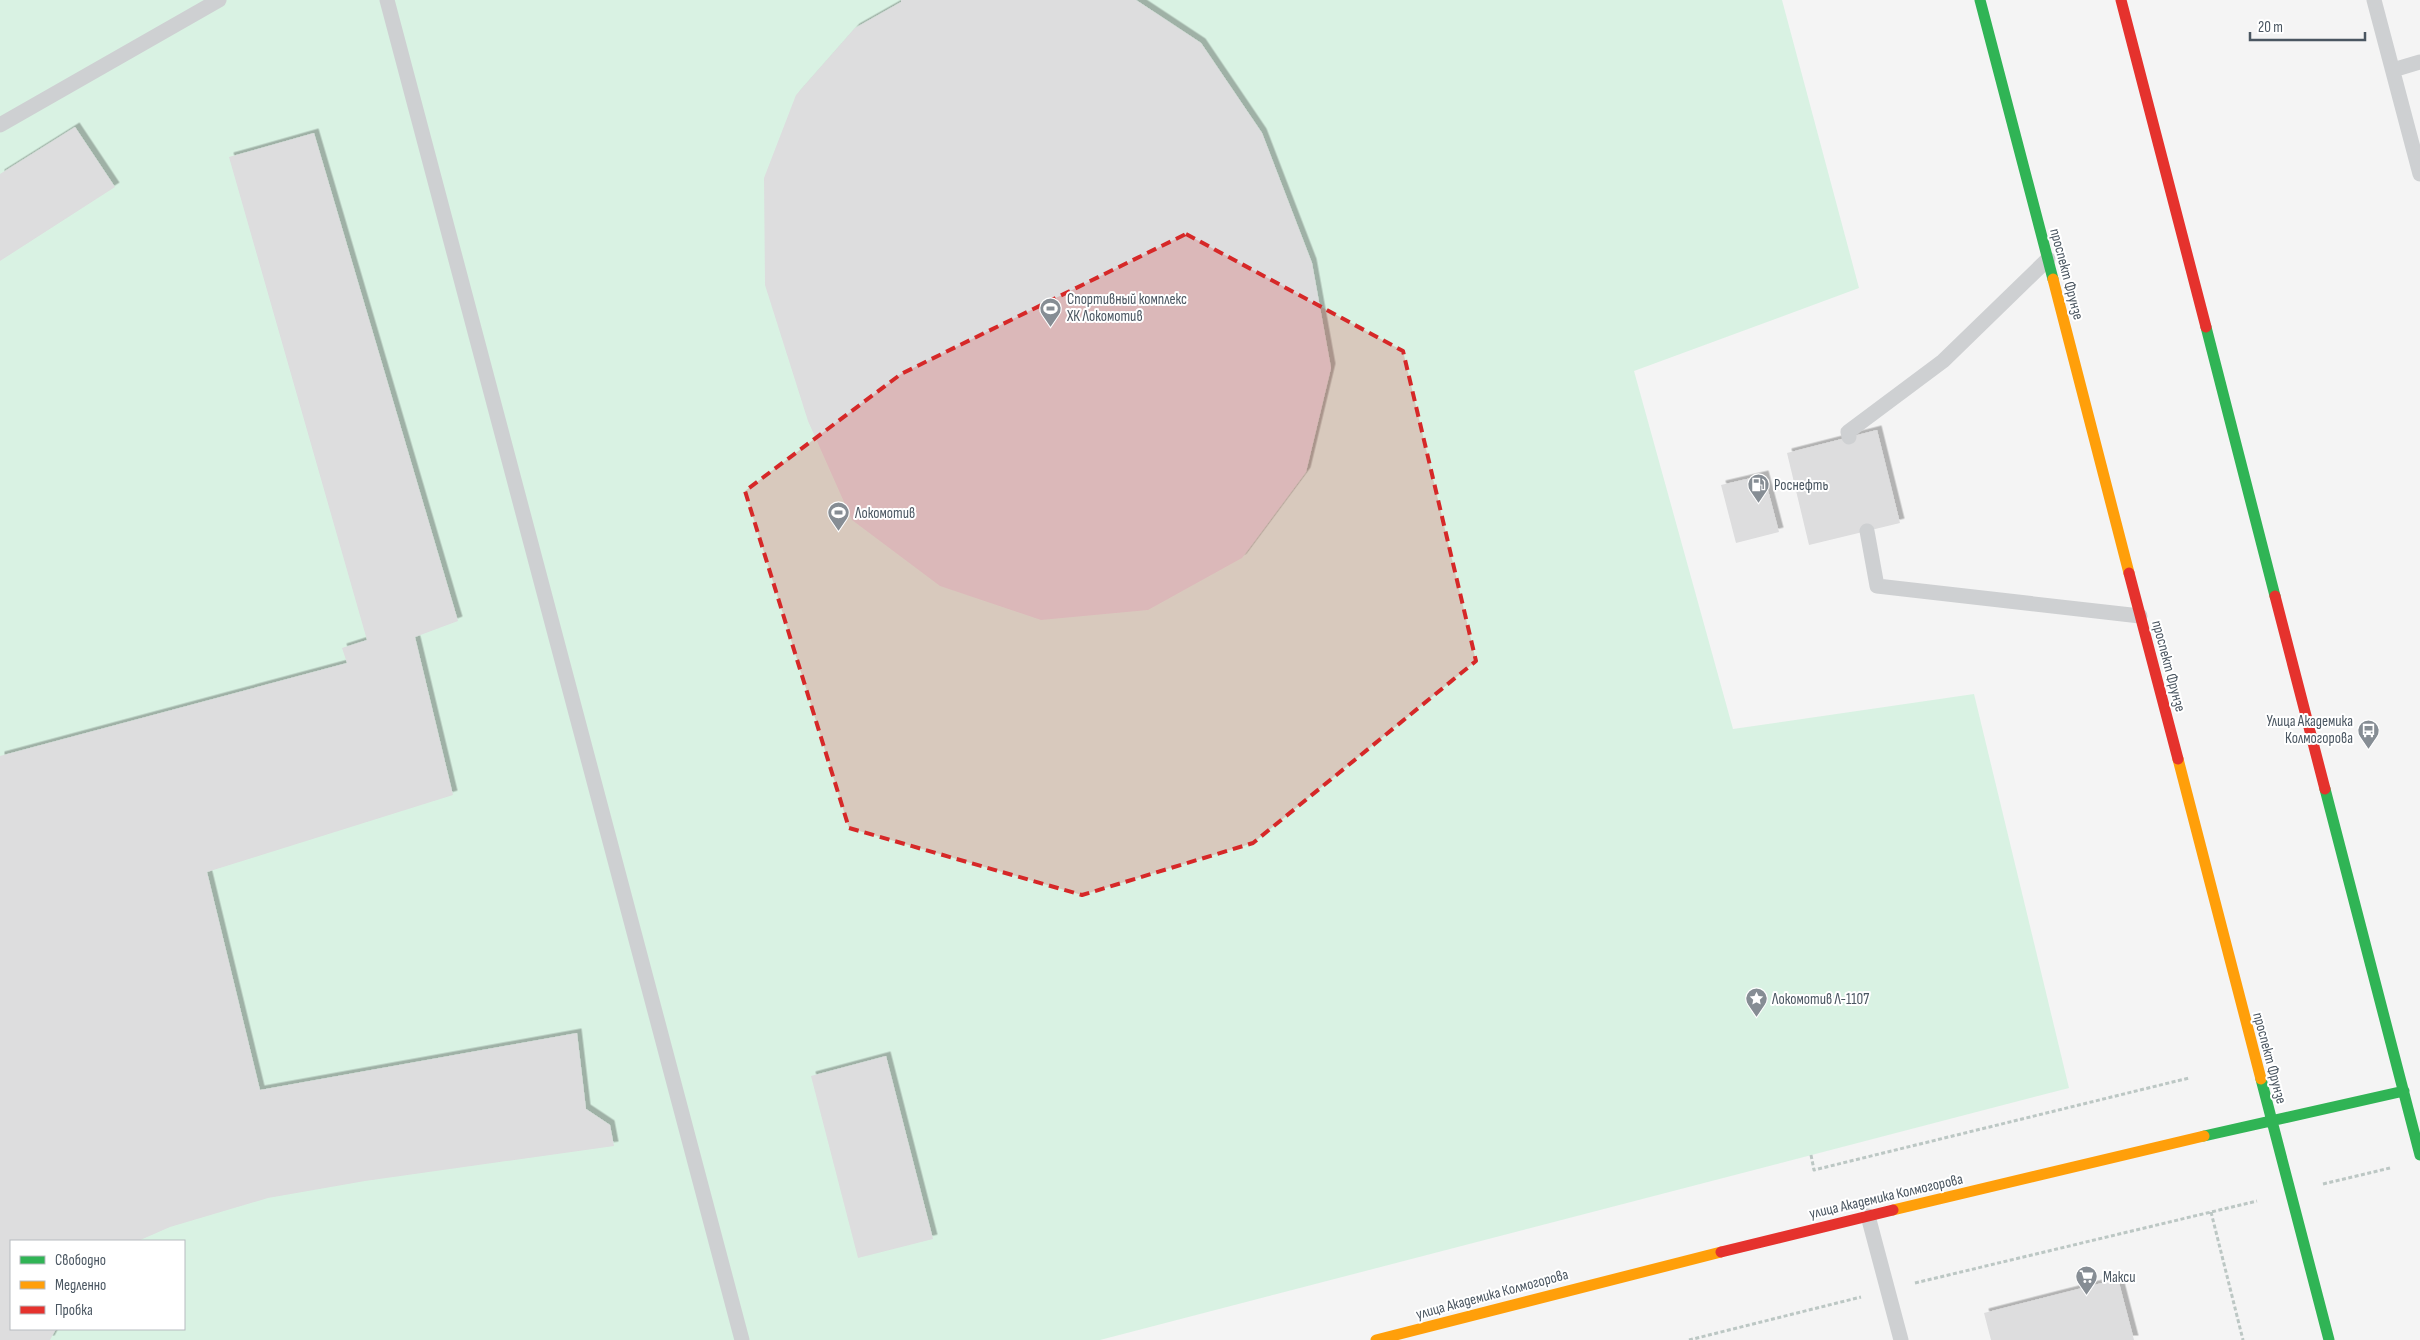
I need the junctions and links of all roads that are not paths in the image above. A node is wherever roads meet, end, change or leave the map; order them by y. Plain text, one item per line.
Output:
1 (219, 0) edge
2 (387, 0) edge
3 (1980, 0) edge
4 (2121, 0) edge
5 (2374, 0) edge
6 (2420, 62) edge
7 (2393, 70) junction
8 (0, 125) edge
9 (2420, 174) edge
10 (2048, 259) junction
11 (1849, 437) dead end
12 (1867, 531) dead end
13 (2140, 616) junction
14 (2404, 1091) junction
15 (2271, 1120) junction
16 (2420, 1155) edge
17 (1868, 1216) junction
18 (742, 1340) edge
19 (1376, 1340) edge
20 (1901, 1340) edge
21 (2329, 1340) edge

1 - 8 lane
2 - 18 lane
3 - 10 main road, проспект Фрунзе
4 - 14 main road
5 - 7 lane
6 - 7 lane
7 - 9 lane
10 - 11 lane
10 - 13 main road, проспект Фрунзе
12 - 13 lane
13 - 15 main road, проспект Фрунзе
14 - 15 main road, улица Академика Колмогорова
14 - 16 main road
15 - 17 main road, улица Академика Колмогорова
15 - 21 main road, проспект Фрунзе
17 - 19 main road, улица Академика Колмогорова
17 - 20 lane

